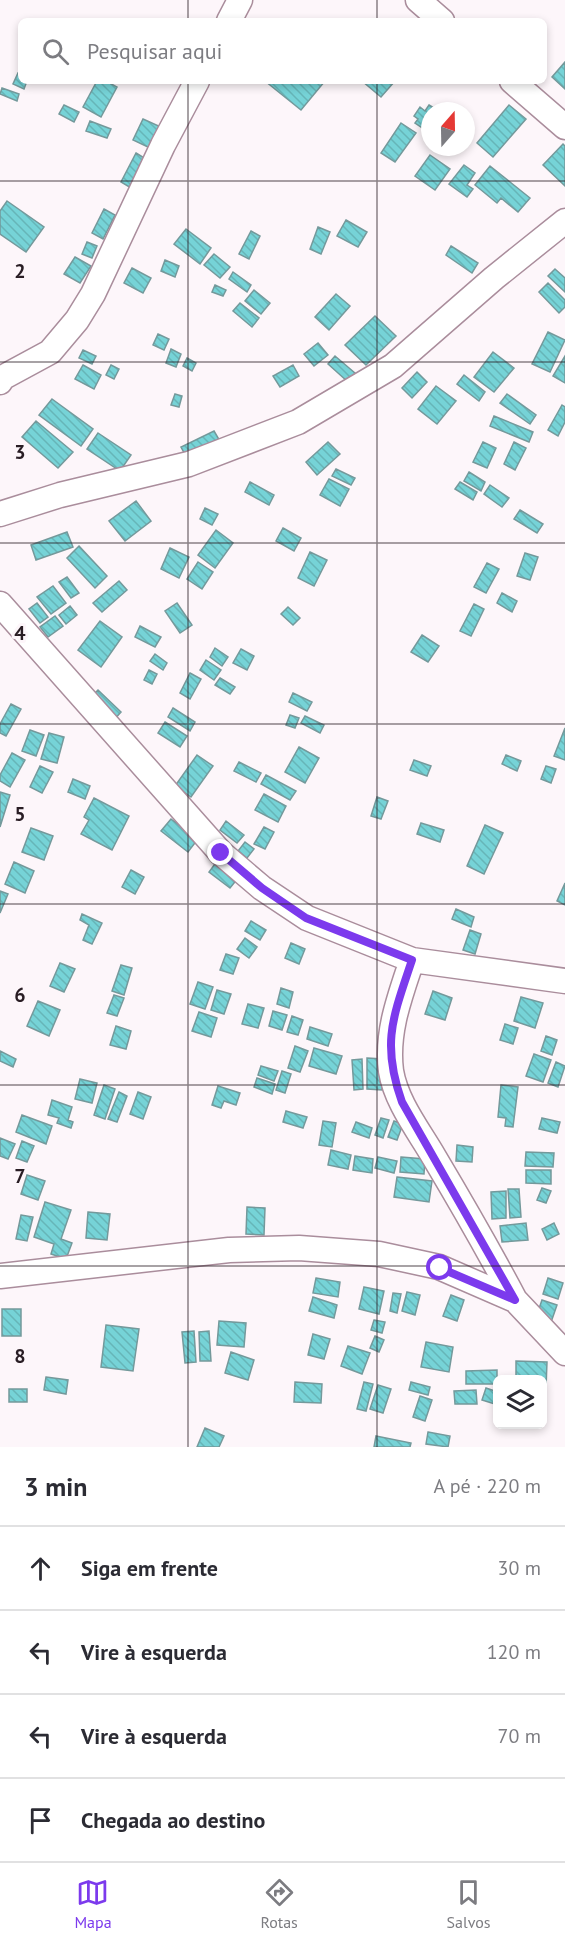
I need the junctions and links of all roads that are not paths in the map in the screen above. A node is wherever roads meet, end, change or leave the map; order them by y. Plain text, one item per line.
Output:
1 (240, 0) edge
2 (418, 0) edge
3 (231, 18) edge
4 (439, 18) edge
5 (195, 84) edge
6 (515, 84) edge
7 (565, 127) edge
8 (565, 221) edge
9 (1, 378) edge
10 (0, 514) edge
11 (0, 604) edge
12 (412, 960) junction
13 (565, 981) edge
14 (0, 1276) edge
15 (515, 1300) junction
16 (565, 1353) edge

1 - 3 street
2 - 4 street
5 - 9 street
6 - 7 street
8 - 10 street
11 - 12 street
12 - 13 street
12 - 15 street
14 - 15 street
15 - 16 street

